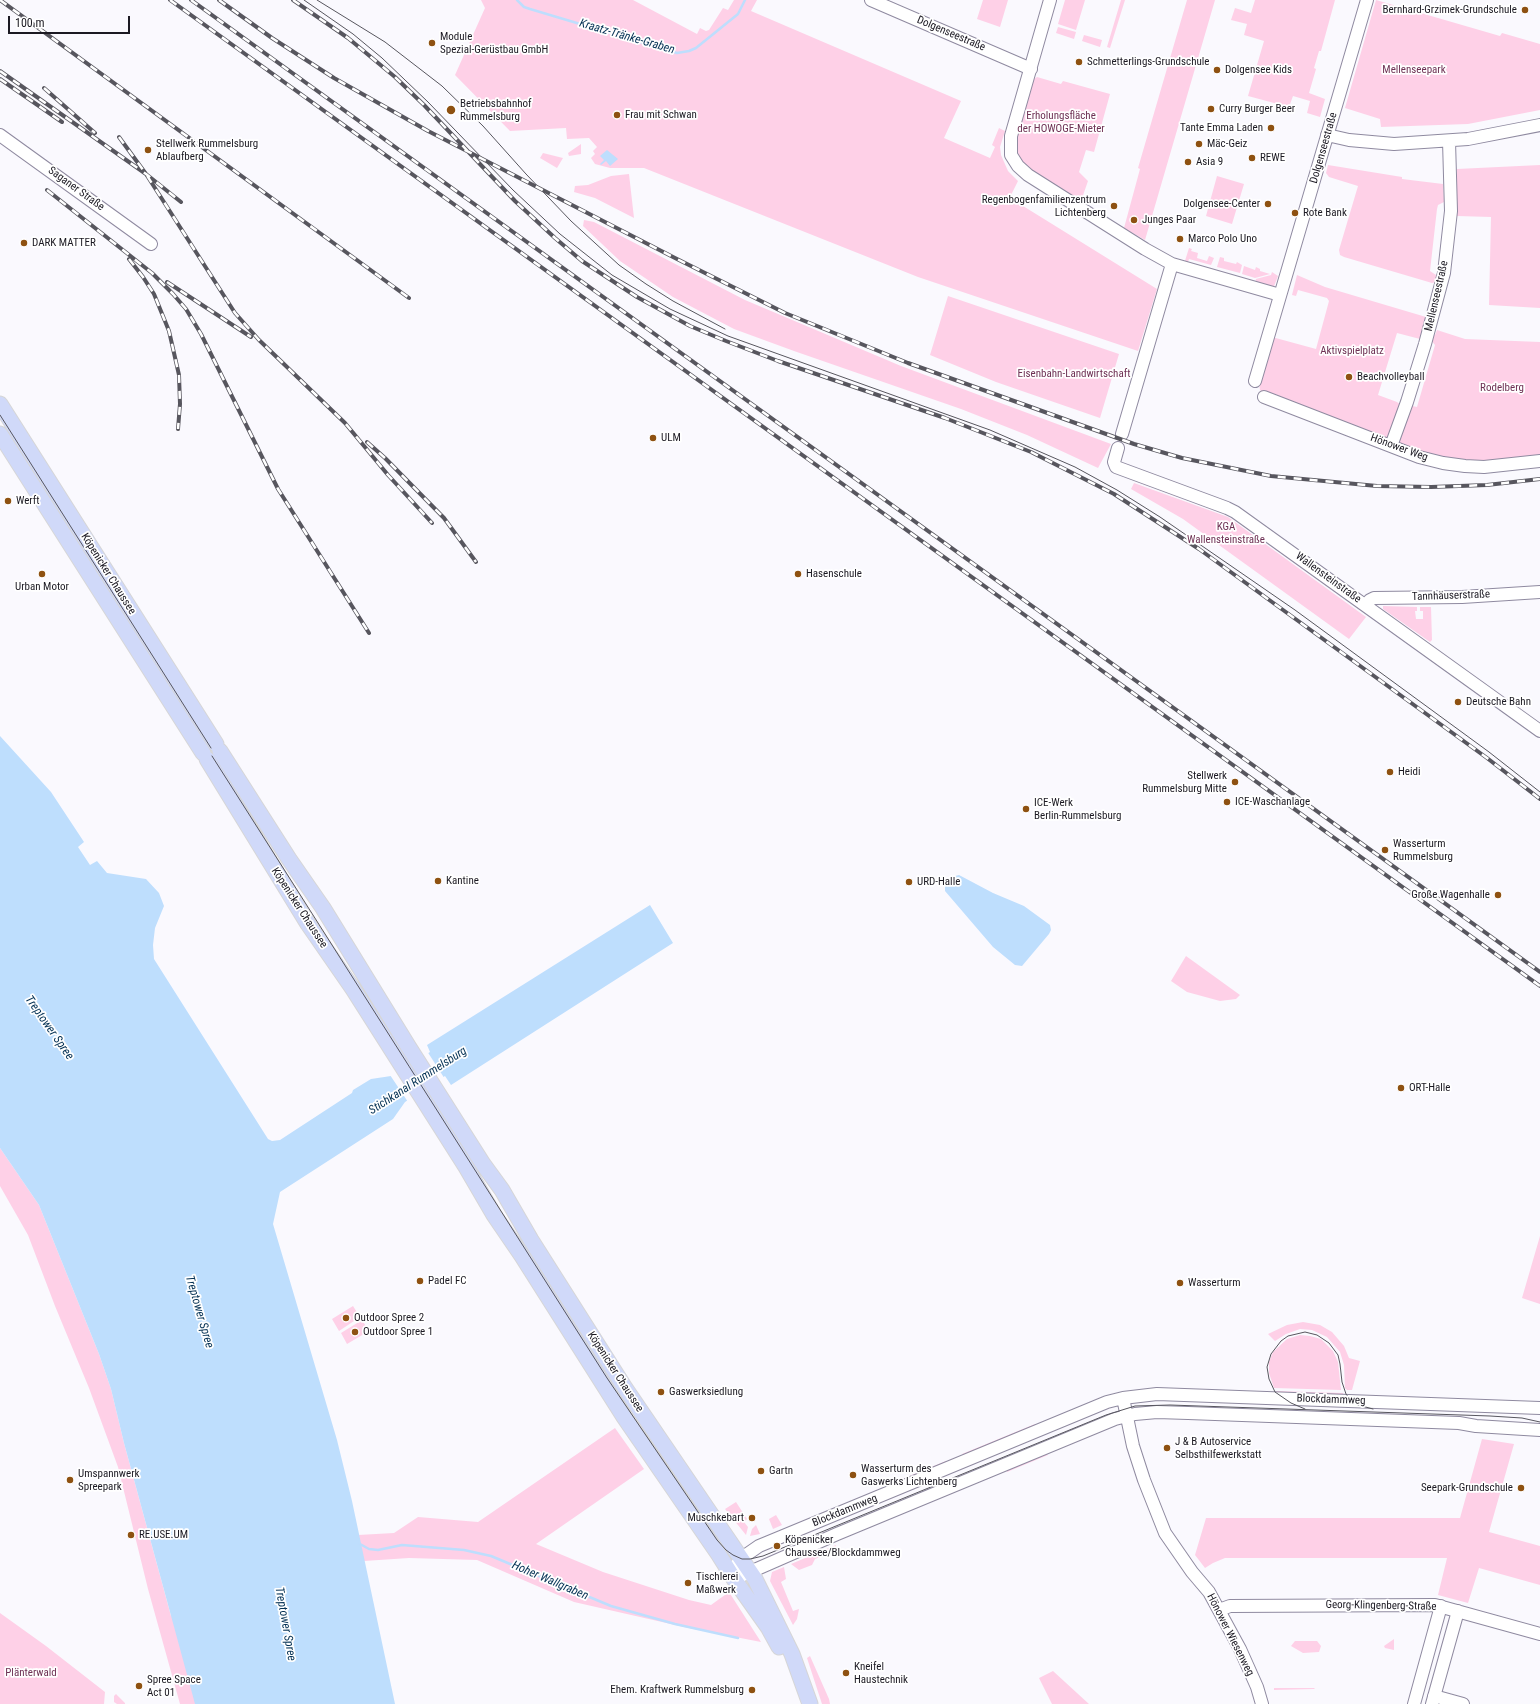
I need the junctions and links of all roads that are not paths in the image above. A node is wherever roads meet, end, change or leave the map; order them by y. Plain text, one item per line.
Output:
1 (871, 0) edge
2 (1050, 0) edge
3 (1367, 0) edge
4 (1030, 69) junction
5 (1540, 125) edge
6 (0, 135) edge
7 (1327, 135) junction
8 (1449, 141) junction
9 (152, 244) dead end
10 (1172, 264) junction
11 (1280, 295) junction
12 (1256, 381) dead end
13 (1264, 397) dead end
14 (0, 404) edge
15 (0, 434) edge
16 (1122, 434) dead end
17 (1391, 446) junction
18 (1118, 448) dead end
19 (1540, 461) edge
20 (1540, 592) edge
21 (1365, 605) junction
22 (1540, 731) edge
23 (1123, 1398) junction
24 (1540, 1408) edge
25 (1127, 1416) junction
26 (1540, 1430) edge
27 (742, 1559) junction
28 (751, 1572) junction
29 (731, 1576) junction
30 (1441, 1606) junction
31 (1220, 1610) junction
32 (1458, 1611) junction
33 (1540, 1634) edge
34 (783, 1643) junction
35 (1433, 1700) edge
36 (800, 1704) edge
37 (810, 1704) edge
38 (1262, 1704) edge
39 (1414, 1704) edge
40 (1463, 1704) edge

1 - 4 street, Dolgenseestraße
2 - 4 street
3 - 7 street, Dolgenseestraße
4 - 10 street
5 - 8 street
6 - 9 street, Saganer Straße
7 - 8 street
7 - 11 street, Dolgenseestraße
8 - 17 street, Mellenseestraße
10 - 11 street
10 - 16 street
11 - 12 street, Dolgenseestraße
13 - 17 street, Hönower Weg
14 - 27 main road, Köpenicker Chaussee
15 - 29 main road, Köpenicker Chaussee
17 - 19 street, Hönower Weg
18 - 21 street, Wallensteinstraße
20 - 21 street, Tannhäuserstraße
21 - 22 street, Wallensteinstraße
23 - 24 street, Blockdammweg
23 - 25 street
23 - 27 street, Blockdammweg
25 - 26 street, Blockdammweg
25 - 28 street, Blockdammweg
25 - 31 street, Hönower Wiesenweg
27 - 28 main road, Köpenicker Chaussee
27 - 29 street, Blockdammweg
28 - 29 street, Blockdammweg
28 - 34 main road, Köpenicker Chaussee
29 - 34 main road, Köpenicker Chaussee
30 - 31 street, Georg-Klingenberg-Straße
30 - 32 street, Georg-Klingenberg-Straße
30 - 39 street
31 - 38 street, Hönower Wiesenweg
32 - 33 street, Georg-Klingenberg-Straße
32 - 35 street
34 - 36 main road
34 - 37 main road
35 - 40 street

